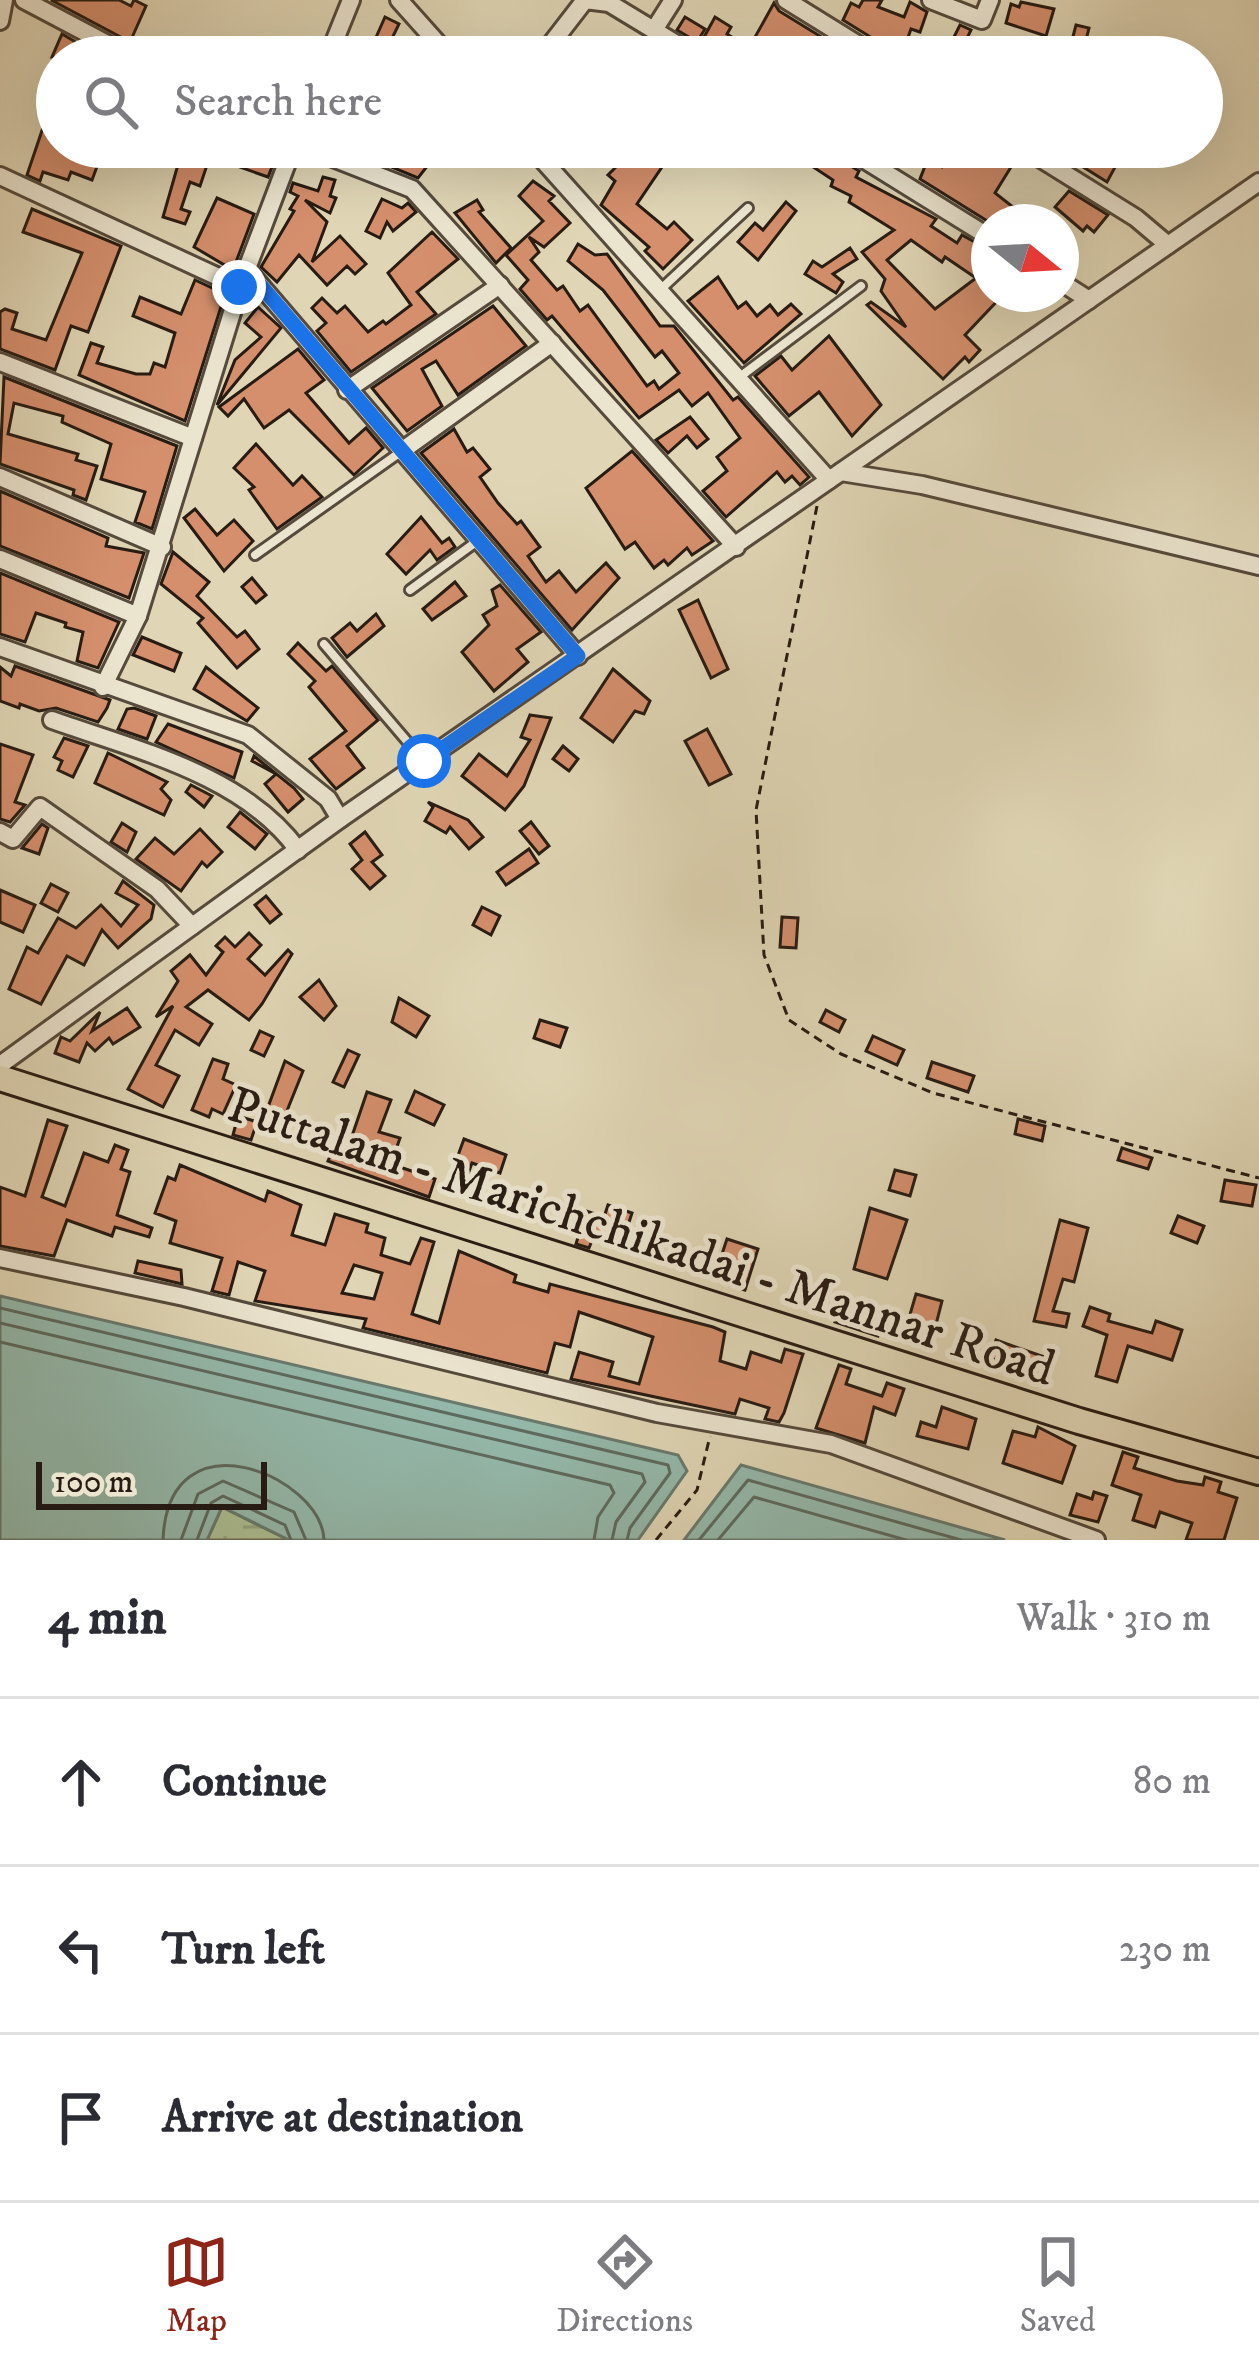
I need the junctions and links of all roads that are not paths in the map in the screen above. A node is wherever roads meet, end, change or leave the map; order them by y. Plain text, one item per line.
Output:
1 (4, 0) edge
2 (24, 0) edge
3 (351, 0) edge
4 (399, 0) edge
5 (673, 0) edge
6 (786, 0) edge
7 (931, 0) edge
8 (990, 0) edge
9 (0, 21) edge
10 (653, 30) junction
11 (93, 36) edge
12 (336, 36) edge
13 (431, 36) edge
14 (558, 36) edge
15 (663, 36) edge
16 (844, 36) edge
17 (285, 168) edge
18 (358, 168) edge
19 (550, 168) edge
20 (877, 168) edge
21 (1056, 168) edge
22 (0, 176) edge
23 (1259, 182) edge
24 (748, 208) dead end
25 (971, 227) edge
26 (1168, 245) junction
27 (244, 280) junction
28 (500, 285) junction
29 (861, 286) dead end
30 (659, 290) junction
31 (1079, 294) edge
32 (1089, 300) junction
33 (552, 343) junction
34 (0, 362) edge
35 (741, 376) junction
36 (347, 390) junction
37 (193, 438) junction
38 (404, 450) junction
39 (835, 476) junction
40 (0, 477) edge
41 (478, 542) junction
42 (162, 547) junction
43 (736, 547) junction
44 (255, 555) dead end
45 (0, 559) edge
46 (1259, 566) edge
47 (410, 590) dead end
48 (138, 616) junction
49 (324, 644) dead end
50 (0, 647) edge
51 (578, 656) junction
52 (103, 687) junction
53 (52, 720) dead end
54 (424, 761) junction
55 (340, 819) junction
56 (0, 832) edge
57 (298, 850) junction
58 (192, 926) junction
59 (0, 1065) edge
60 (0, 1078) edge
61 (0, 1258) edge
62 (1259, 1472) edge
63 (1096, 1540) edge

1 - 9 street
2 - 11 street
3 - 12 street
4 - 13 street
5 - 10 street
6 - 16 street
7 - 8 street
10 - 14 street
10 - 15 street
17 - 27 street
18 - 28 street
19 - 30 street
20 - 25 street
21 - 26 street
22 - 27 street
23 - 26 street
24 - 30 lane
26 - 32 street
27 - 36 street
27 - 37 street
28 - 33 street
28 - 36 street
29 - 35 lane
30 - 35 street
31 - 32 street
32 - 39 street
33 - 38 street
33 - 43 street
34 - 37 street
35 - 39 street
36 - 38 street
37 - 42 street
38 - 41 street
38 - 44 lane
39 - 43 street
39 - 46 street
40 - 42 street
41 - 47 lane
41 - 51 street
42 - 48 street
43 - 51 street
45 - 48 street
48 - 52 street
49 - 54 lane
50 - 52 street
51 - 54 street
52 - 55 street
53 - 57 street
54 - 55 street
55 - 57 street
56 - 58 street
57 - 58 street
58 - 59 street
60 - 62 main road, Puttalam - Marichchikadai - Mannar Road
61 - 63 street

